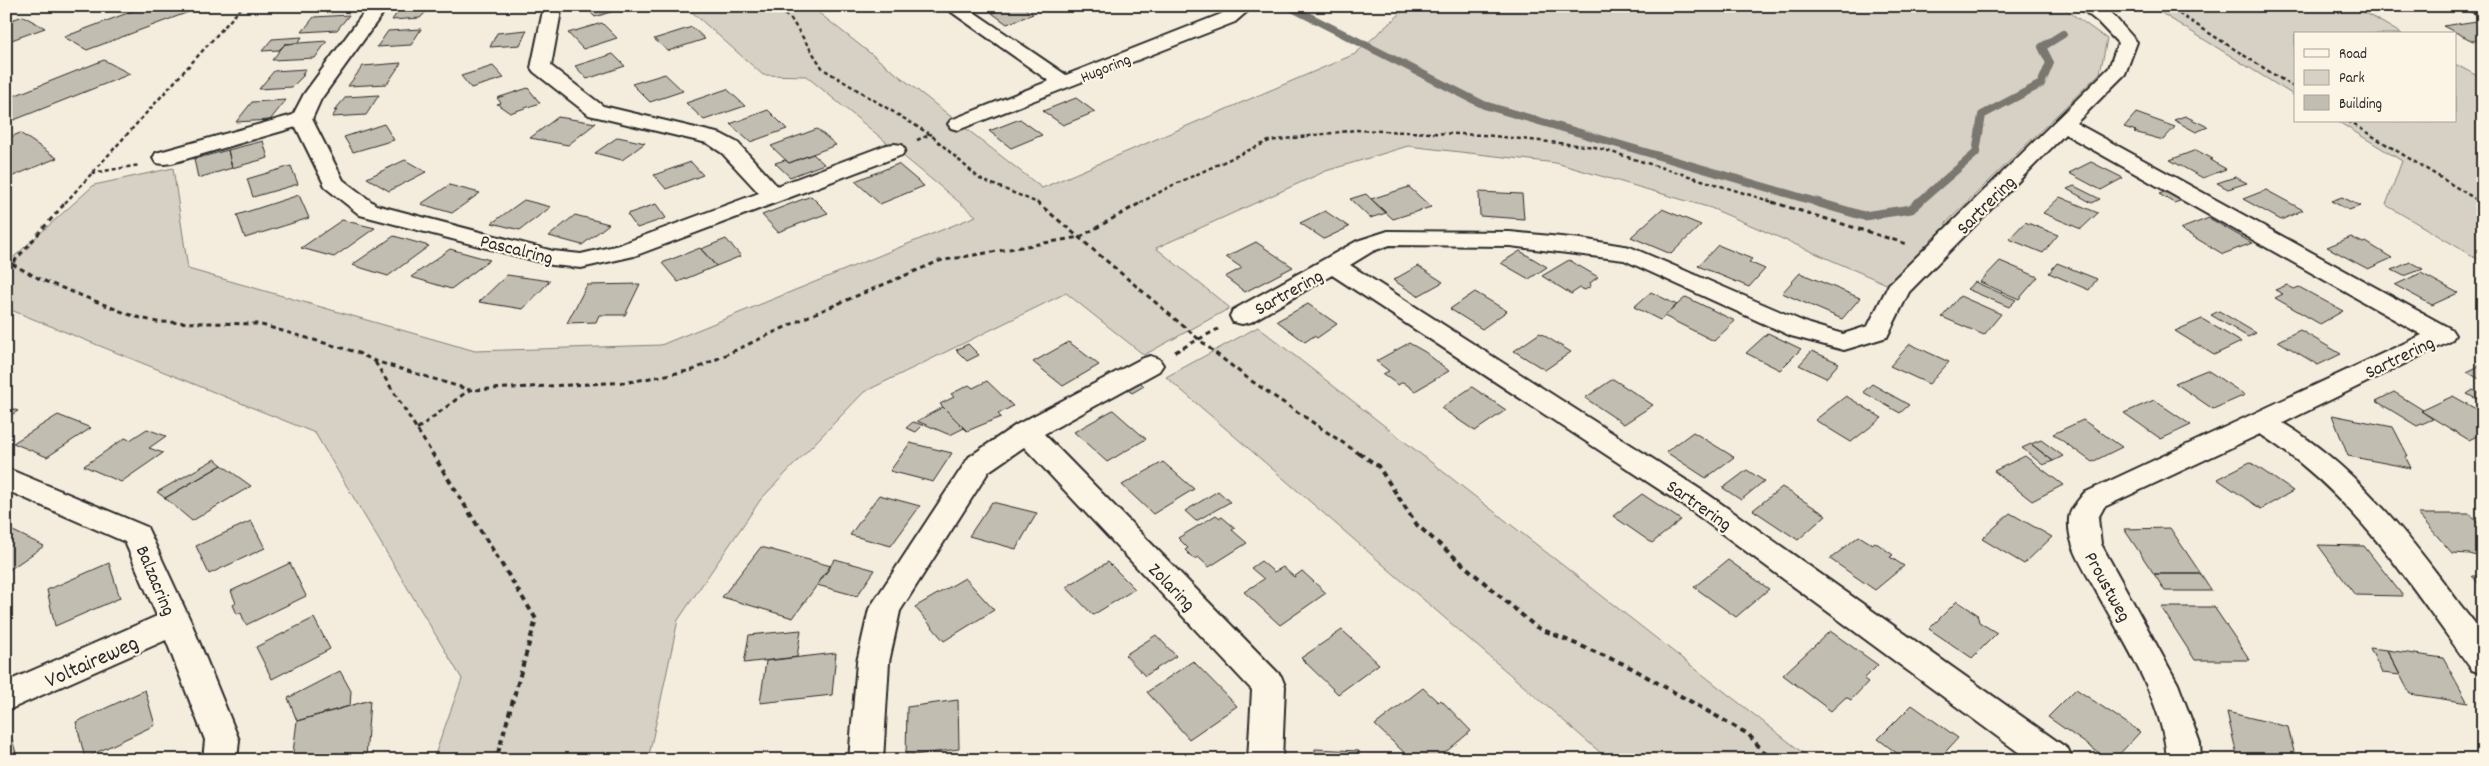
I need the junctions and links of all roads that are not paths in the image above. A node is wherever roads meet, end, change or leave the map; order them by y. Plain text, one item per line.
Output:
1 (379, 6) edge
2 (553, 6) edge
3 (1241, 6) edge
4 (2087, 6) edge
5 (2475, 6) edge
6 (956, 7) edge
7 (2483, 10) edge
8 (1065, 83) junction
9 (302, 119) junction
10 (958, 124) road end
11 (2064, 125) junction
12 (894, 150) road end
13 (164, 158) road end
14 (774, 196) junction
15 (1333, 266) junction
16 (1242, 316) road end
17 (1150, 365) road end
18 (2262, 422) junction
19 (1026, 432) junction
20 (6, 478) edge
21 (175, 622) junction
22 (2483, 661) edge
23 (6, 697) edge
24 (220, 760) edge
25 (866, 760) edge
26 (1265, 760) edge
27 (2056, 760) edge
28 (2184, 760) edge

1 - 9 street
2 - 14 street
3 - 8 street, Hugoring
4 - 11 street, Sartrering
5 - 7 street
6 - 8 street, Hugoring
8 - 10 street
9 - 13 street
9 - 14 street, Pascalring
11 - 15 street, Sartrering
11 - 18 street, Sartrering
12 - 14 street, Pascalring
15 - 16 street, Sartrering
15 - 27 street, Sartrering
17 - 19 street
18 - 22 street
18 - 28 street, Proustweg
19 - 25 street
19 - 26 street, Zolaring
20 - 21 street, Balzacring
21 - 23 street, Voltaireweg
21 - 24 street, Balzacring

